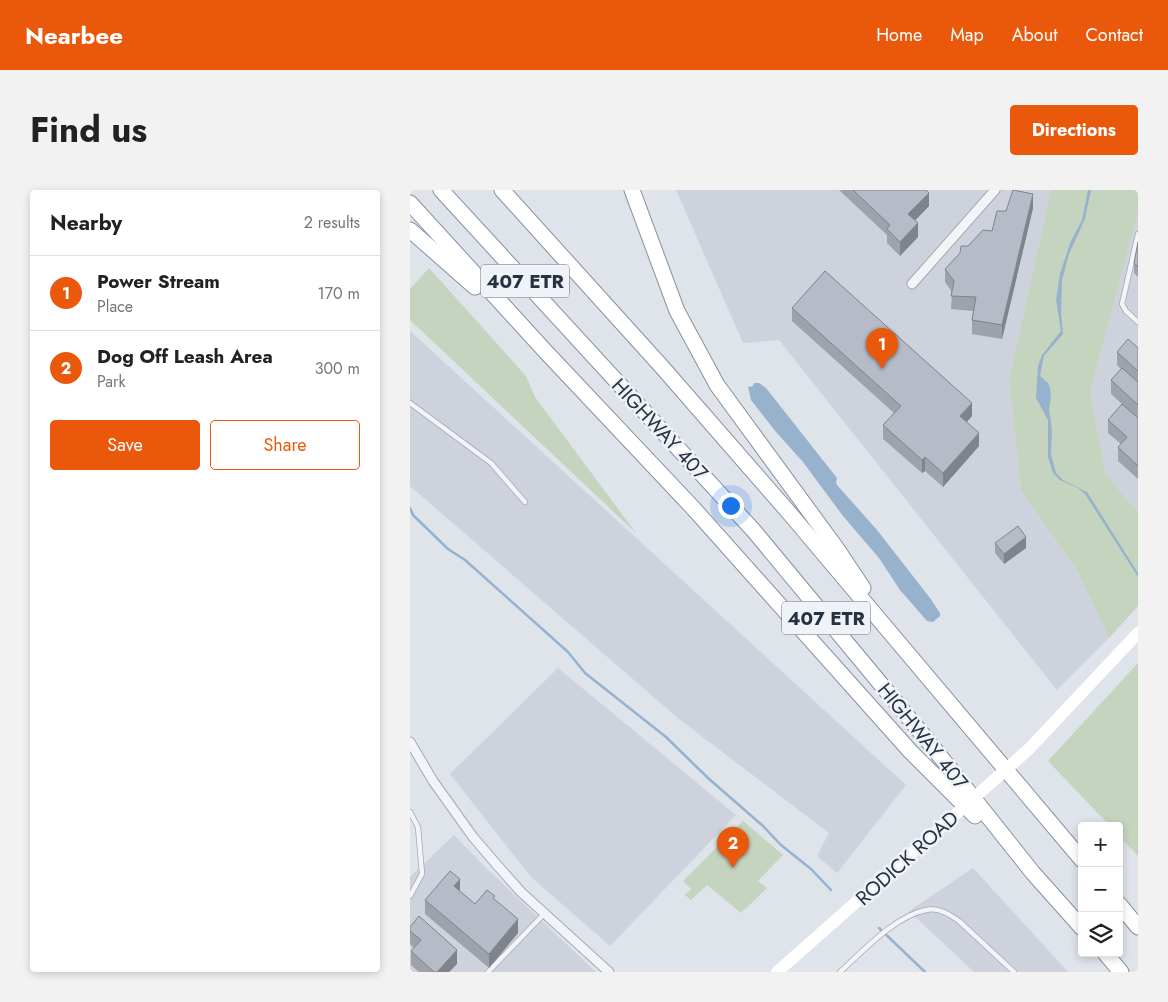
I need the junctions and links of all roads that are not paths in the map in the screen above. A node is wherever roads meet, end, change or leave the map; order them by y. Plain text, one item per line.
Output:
1 (441, 190) edge
2 (502, 190) edge
3 (632, 190) edge
4 (995, 190) edge
5 (410, 204) edge
6 (410, 230) edge
7 (1138, 234) edge
8 (912, 284) dead end
9 (1138, 322) edge
10 (546, 352) junction
11 (410, 403) edge
12 (525, 502) dead end
13 (1138, 633) edge
14 (906, 652) junction
15 (410, 742) edge
16 (410, 812) edge
17 (1078, 855) edge
18 (1033, 873) junction
19 (410, 896) edge
20 (1123, 909) edge
21 (544, 914) junction
22 (1078, 924) edge
23 (1138, 927) edge
24 (1108, 957) edge
25 (488, 972) edge
26 (610, 972) edge
27 (777, 972) edge
28 (840, 972) edge
29 (1014, 972) edge
30 (1121, 972) edge

1 - 18 highway, HIGHWAY 407 / 407 ETR
2 - 14 highway, HIGHWAY 407 / 407 ETR
3 - 14 highway
4 - 8 street
5 - 10 highway
6 - 10 highway
7 - 9 lane
10 - 18 highway
11 - 12 lane
13 - 27 main road, RODICK ROAD, bridge
14 - 17 highway, HIGHWAY 407 / 407 ETR
15 - 21 street
16 - 19 lane
18 - 22 highway, HIGHWAY 407 / 407 ETR
20 - 23 highway
21 - 25 lane
21 - 26 street
24 - 30 highway
28 - 29 lane

